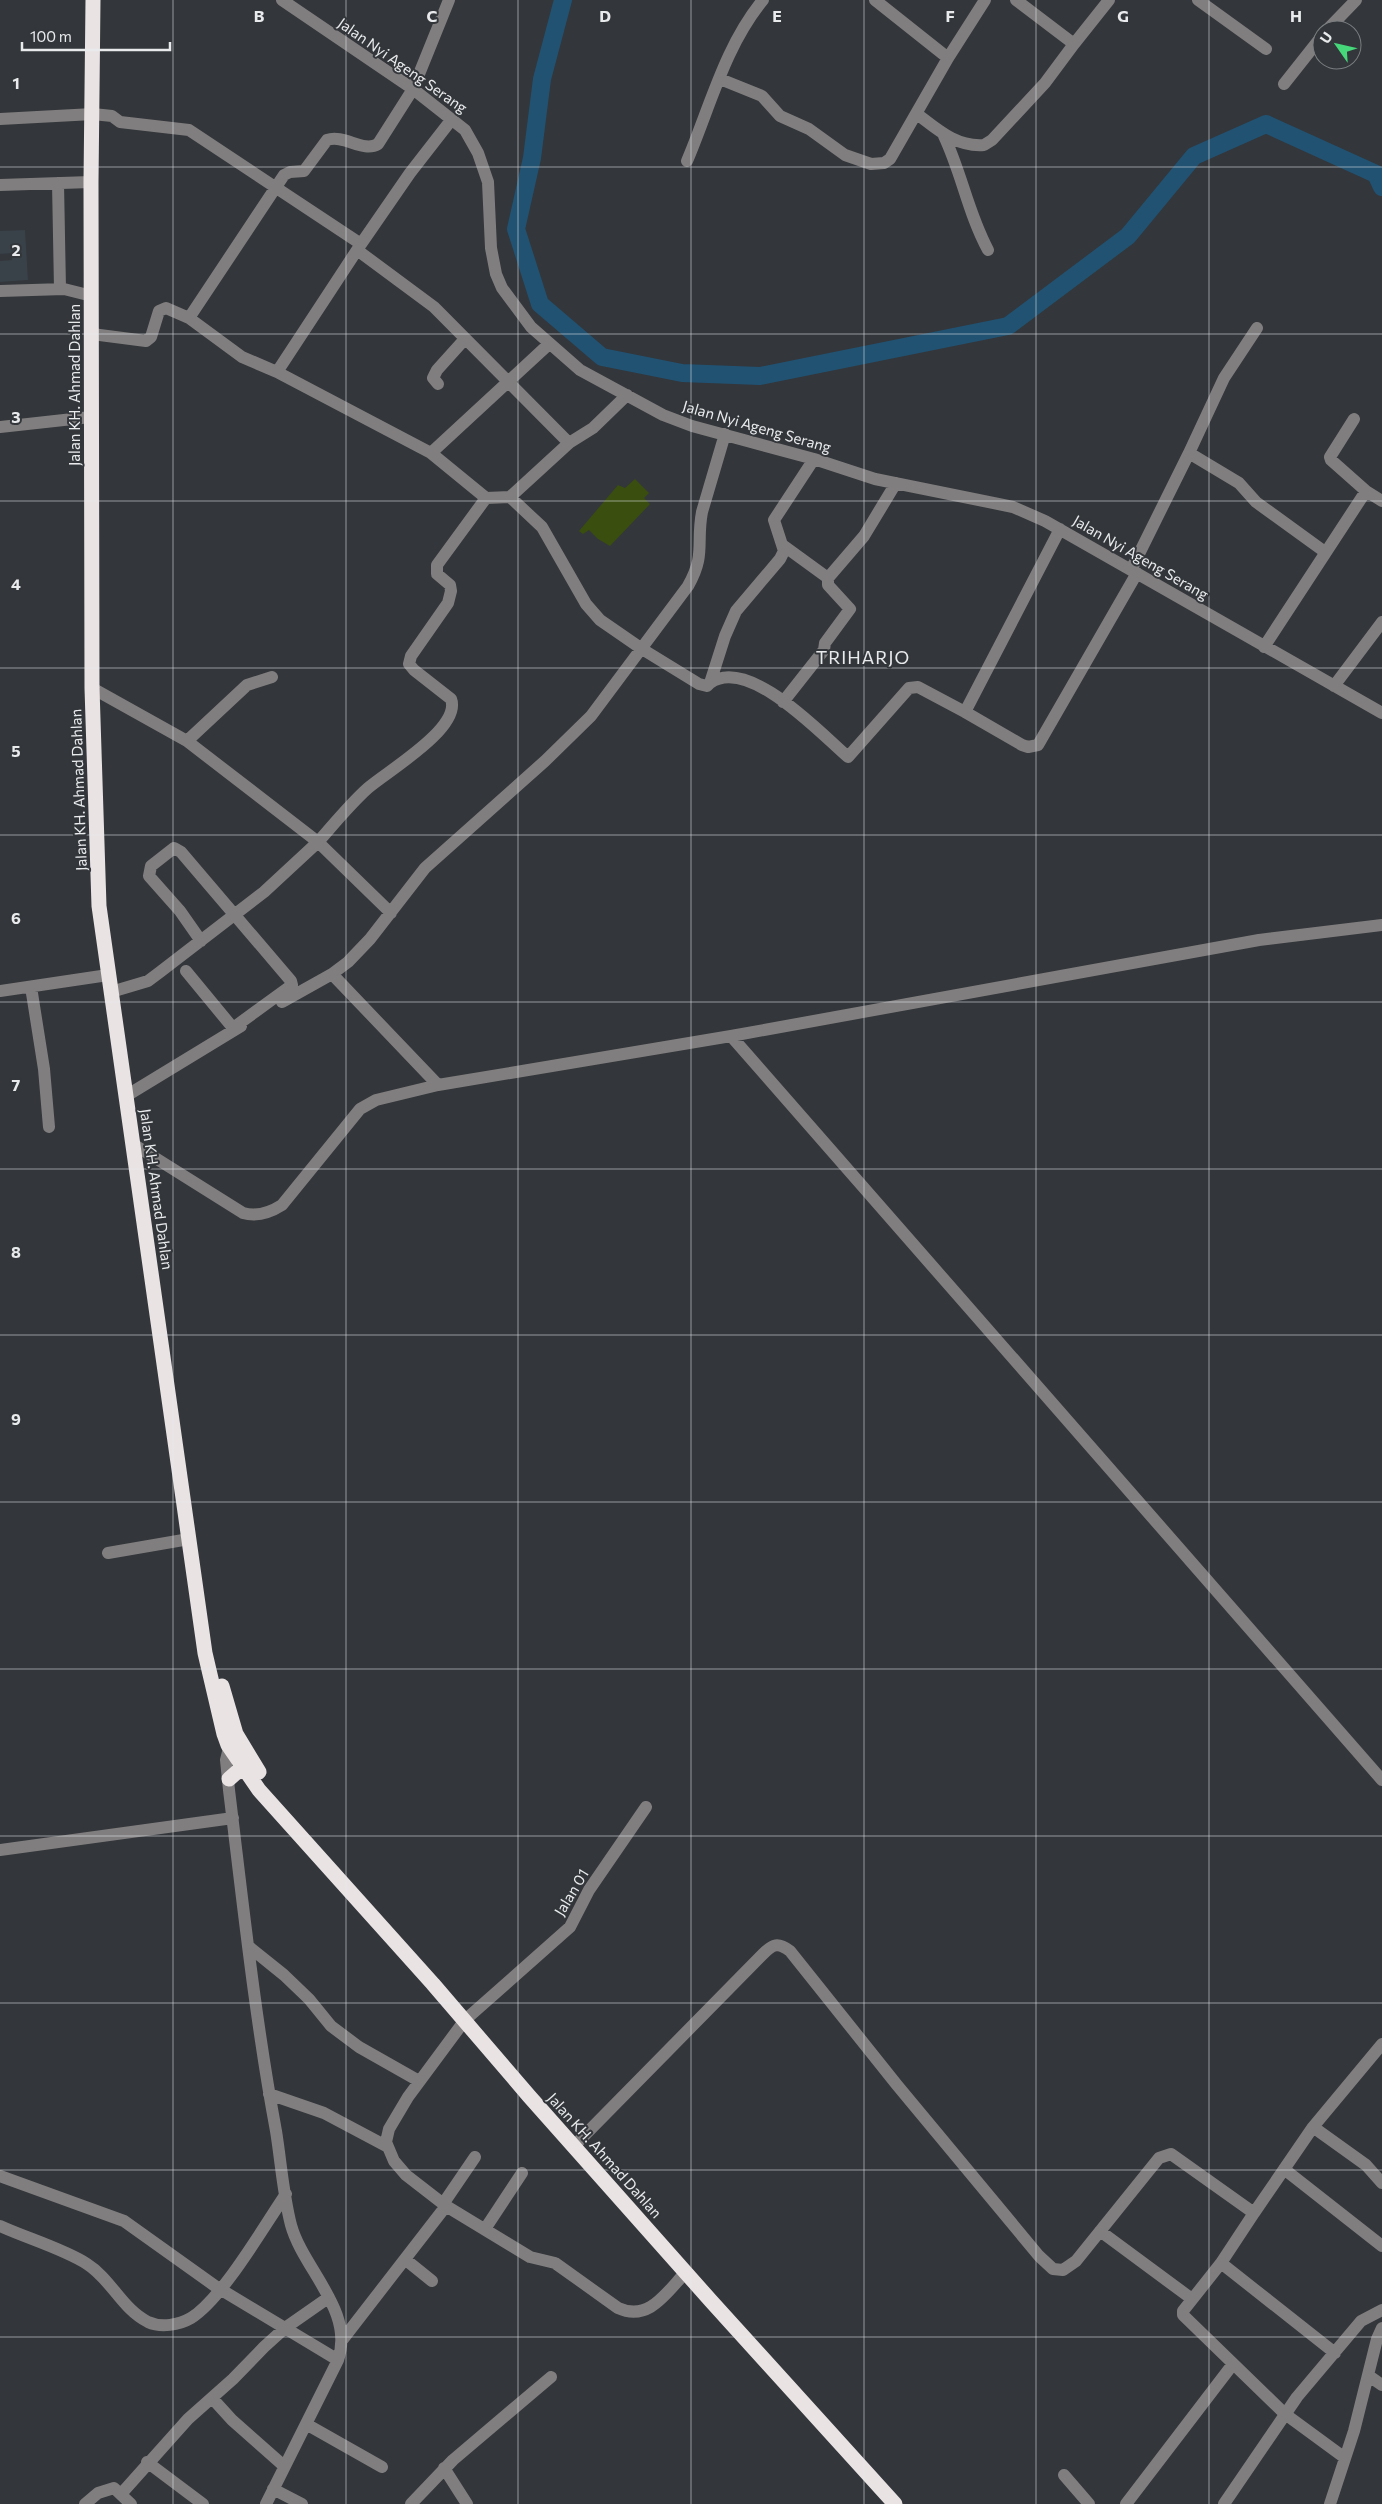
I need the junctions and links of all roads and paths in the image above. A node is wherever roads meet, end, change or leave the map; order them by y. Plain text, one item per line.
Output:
1 (94, 0) edge
2 (448, 0) edge
3 (763, 0) edge
4 (875, 0) edge
5 (985, 0) edge
6 (1016, 0) edge
7 (1109, 0) edge
8 (1198, 0) edge
9 (1356, 0) edge
10 (288, 2) edge
11 (1337, 20) edge
12 (1074, 44) junction
13 (1266, 49) dead end
14 (1312, 49) edge
15 (948, 58) junction
16 (720, 79) junction
17 (1284, 84) dead end
18 (413, 89) junction
19 (93, 114) junction
20 (917, 114) junction
21 (0, 119) edge
22 (452, 119) junction
23 (944, 136) junction
24 (687, 161) dead end
25 (91, 182) junction
26 (58, 183) junction
27 (0, 185) edge
28 (274, 188) junction
29 (359, 247) junction
30 (988, 250) dead end
31 (60, 289) junction
32 (0, 291) edge
33 (92, 296) junction
34 (189, 318) junction
35 (1257, 328) dead end
36 (92, 334) junction
37 (464, 340) junction
38 (549, 344) junction
39 (277, 372) junction
40 (506, 382) junction
41 (438, 384) dead end
42 (626, 395) junction
43 (91, 417) junction
44 (1354, 420) dead end
45 (0, 427) edge
46 (724, 434) junction
47 (569, 443) junction
48 (431, 452) junction
49 (1189, 452) junction
50 (814, 459) junction
51 (896, 483) junction
52 (1366, 491) junction
53 (510, 497) junction
54 (486, 498) junction
55 (1382, 501) edge
56 (1060, 529) junction
57 (784, 546) junction
58 (1325, 552) junction
59 (1134, 571) junction
60 (828, 578) junction
61 (1382, 622) edge
62 (1264, 647) junction
63 (642, 649) junction
64 (272, 677) dead end
65 (710, 683) junction
66 (1334, 686) junction
67 (92, 688) junction
68 (783, 702) junction
69 (965, 712) junction
70 (1382, 713) edge
71 (187, 741) junction
72 (318, 842) junction
73 (391, 913) junction
74 (235, 916) junction
75 (1382, 925) edge
76 (201, 941) junction
77 (186, 971) dead end
78 (332, 974) junction
79 (108, 975) junction
80 (31, 987) junction
81 (0, 992) edge
82 (110, 992) junction
83 (731, 1036) junction
84 (438, 1085) junction
85 (126, 1096) junction
86 (49, 1127) dead end
87 (132, 1144) junction
88 (186, 1540) junction
89 (108, 1553) dead end
90 (232, 1739) junction
91 (252, 1771) junction
92 (229, 1779) junction
93 (1382, 1780) edge
94 (646, 1807) dead end
95 (232, 1818) junction
96 (0, 1850) edge
97 (248, 1946) junction
98 (465, 2020) junction
99 (1382, 2044) edge
100 (419, 2081) junction
101 (269, 2094) junction
102 (1312, 2127) junction
103 (574, 2146) junction
104 (388, 2147) junction
105 (475, 2157) dead end
106 (1284, 2168) junction
107 (522, 2173) dead end
108 (0, 2176) edge
109 (1382, 2183) edge
110 (286, 2194) junction
111 (444, 2205) junction
112 (1254, 2213) junction
113 (0, 2226) edge
114 (485, 2229) junction
115 (1100, 2231) junction
116 (1382, 2246) edge
117 (406, 2260) junction
118 (1222, 2263) junction
119 (686, 2272) junction
120 (432, 2281) dead end
121 (220, 2289) junction
122 (328, 2298) junction
123 (1192, 2299) junction
124 (1382, 2310) edge
125 (285, 2328) junction
126 (1382, 2328) edge
127 (343, 2339) junction
128 (1335, 2353) junction
129 (338, 2360) junction
130 (1233, 2364) junction
131 (1369, 2376) junction
132 (551, 2377) dead end
133 (1382, 2385) edge
134 (212, 2398) junction
135 (1285, 2414) junction
136 (306, 2424) junction
137 (1345, 2458) junction
138 (147, 2462) junction
139 (284, 2466) junction
140 (382, 2467) dead end
141 (444, 2468) junction
142 (1064, 2474) dead end
143 (273, 2489) junction
144 (120, 2494) junction
145 (85, 2504) edge
146 (131, 2504) edge
147 (203, 2504) edge
148 (266, 2504) edge
149 (302, 2504) edge
150 (411, 2504) edge
151 (466, 2504) edge
152 (895, 2504) edge
153 (1089, 2504) edge
154 (1126, 2504) edge
155 (1224, 2504) edge
156 (1330, 2504) edge

1 - 19 highway, Jalan KH. Ahmad Dahlan
2 - 18 street
3 - 16 street
4 - 15 street
5 - 15 street
6 - 12 street
7 - 12 street
8 - 13 street
9 - 11 street
10 - 18 street, Jalan Nyi Ageng Serang
12 - 23 street
14 - 17 street
15 - 20 street
16 - 20 street
16 - 24 street
18 - 22 street, Jalan Nyi Ageng Serang
18 - 28 street
19 - 21 street
19 - 25 highway, Jalan KH. Ahmad Dahlan
19 - 28 street
20 - 23 street
22 - 29 street
22 - 38 street, Jalan Nyi Ageng Serang
23 - 30 street
25 - 26 street
25 - 33 highway, Jalan KH. Ahmad Dahlan
26 - 27 street
26 - 31 street
28 - 29 street
28 - 34 street
29 - 37 street
29 - 39 street
31 - 32 street
31 - 33 street
33 - 36 highway, Jalan KH. Ahmad Dahlan
34 - 36 street
34 - 39 street
35 - 49 street
36 - 43 highway, Jalan KH. Ahmad Dahlan
37 - 40 street
37 - 41 street
38 - 40 street
38 - 42 street, Jalan Nyi Ageng Serang
39 - 48 street
40 - 47 street
40 - 48 street
42 - 46 street, Jalan Nyi Ageng Serang
42 - 47 street
43 - 45 street
43 - 67 highway, Jalan KH. Ahmad Dahlan
44 - 52 street
46 - 50 street, Jalan Nyi Ageng Serang
46 - 63 street
47 - 53 street
48 - 54 street
49 - 58 street
49 - 59 street
50 - 51 street, Jalan Nyi Ageng Serang
50 - 57 street
51 - 56 street, Jalan Nyi Ageng Serang
51 - 60 street
52 - 55 street
52 - 58 street
53 - 54 street
53 - 63 street
54 - 72 street
56 - 59 street, Jalan Nyi Ageng Serang
56 - 69 street
57 - 60 street
57 - 65 street
58 - 62 street
59 - 62 street, Jalan Nyi Ageng Serang
59 - 69 street
60 - 68 street
61 - 66 street
62 - 66 street, Jalan Nyi Ageng Serang
63 - 65 street
63 - 73 street
64 - 71 street
65 - 68 street
66 - 70 street, Jalan Nyi Ageng Serang
67 - 71 street
67 - 79 highway, Jalan KH. Ahmad Dahlan
68 - 69 street
71 - 72 street
72 - 73 street
72 - 74 street
73 - 78 street
74 - 76 street
74 - 76 street
74 - 77 street
75 - 83 street
76 - 82 street
78 - 84 street
78 - 85 street
79 - 80 street
79 - 82 highway, Jalan KH. Ahmad Dahlan
80 - 81 street
80 - 86 street
82 - 85 highway, Jalan KH. Ahmad Dahlan
83 - 84 street
83 - 93 street
84 - 87 street
85 - 87 highway, Jalan KH. Ahmad Dahlan
87 - 88 highway, Jalan KH. Ahmad Dahlan
88 - 89 street
88 - 90 highway, Jalan KH. Ahmad Dahlan
90 - 91 highway, Jalan KH. Ahmad Dahlan
90 - 92 street
91 - 92 highway
91 - 98 highway, Jalan KH. Ahmad Dahlan
92 - 95 street
94 - 98 street, Jalan 01
95 - 96 street
95 - 97 street
97 - 100 street
97 - 101 street
98 - 100 street, Jalan 01
98 - 103 highway, Jalan KH. Ahmad Dahlan
99 - 102 street
100 - 104 street, Jalan 01
101 - 104 street
101 - 110 street
102 - 106 street
102 - 109 street
103 - 115 street
103 - 119 highway, Jalan KH. Ahmad Dahlan
104 - 111 street
105 - 111 street
106 - 112 street
106 - 116 street
107 - 114 street
108 - 121 street
110 - 121 street
110 - 122 street
111 - 114 street
111 - 117 street
112 - 115 street
112 - 118 street
113 - 121 street
114 - 119 street
115 - 123 street
117 - 120 street
117 - 127 street
118 - 123 street
118 - 128 street
119 - 152 highway, Jalan KH. Ahmad Dahlan
121 - 125 street
122 - 125 street
122 - 127 street
123 - 130 street
124 - 128 street
125 - 129 street
125 - 134 street
126 - 131 street
127 - 129 street
128 - 135 street
129 - 136 street
130 - 135 street
130 - 154 street
131 - 133 street
131 - 137 street
132 - 141 street
134 - 138 street
134 - 139 street
135 - 137 street
135 - 155 street
136 - 139 street
136 - 140 street
137 - 156 street
138 - 144 street
138 - 147 street
139 - 143 street
141 - 150 street
141 - 151 street
142 - 153 street
143 - 148 street
143 - 149 street
144 - 145 street
144 - 146 street

